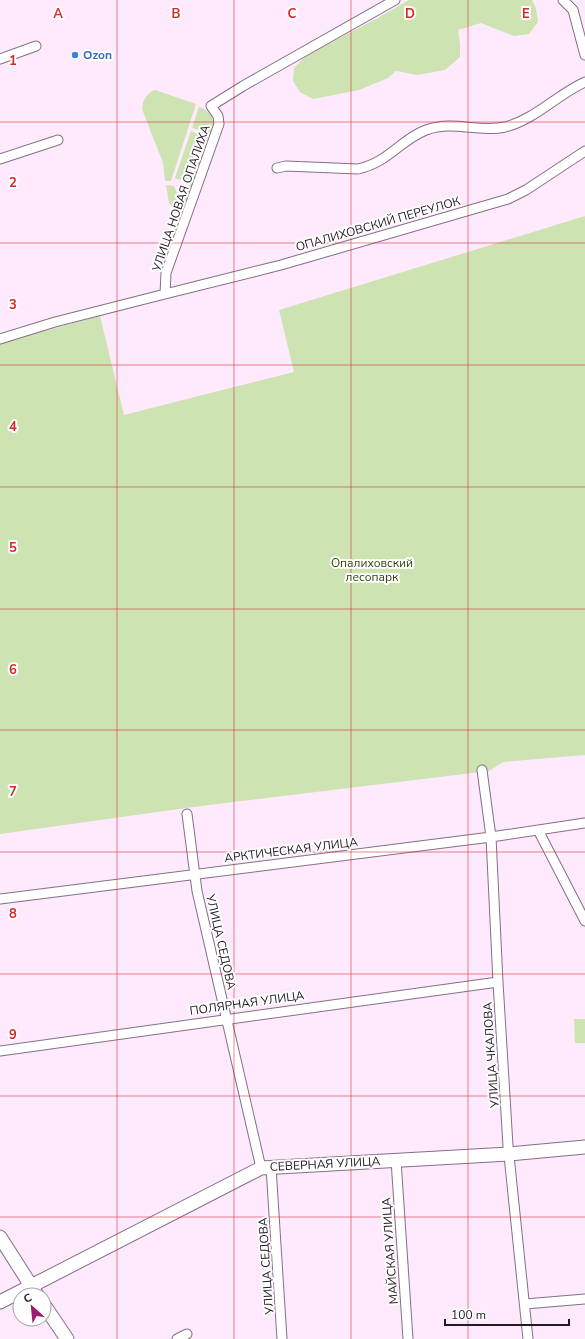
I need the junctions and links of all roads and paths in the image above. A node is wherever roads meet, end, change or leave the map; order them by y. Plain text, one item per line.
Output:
1 (395, 0) edge
2 (563, 0) edge
3 (36, 46) dead end
4 (585, 55) edge
5 (0, 59) edge
6 (585, 82) edge
7 (58, 140) dead end
8 (585, 151) edge
9 (0, 159) edge
10 (277, 168) dead end
11 (165, 294) junction
12 (0, 339) edge
13 (482, 770) dead end
14 (187, 814) dead end
15 (585, 823) edge
16 (538, 830) junction
17 (491, 837) junction
18 (195, 874) junction
19 (0, 899) edge
20 (585, 921) edge
21 (498, 982) junction
22 (227, 1018) junction
23 (0, 1051) edge
24 (585, 1147) edge
25 (509, 1154) junction
26 (396, 1160) junction
27 (266, 1168) junction
28 (0, 1237) edge
29 (32, 1287) edge
30 (40, 1287) edge
31 (12, 1298) edge
32 (585, 1299) edge
33 (0, 1302) edge
34 (525, 1304) junction
35 (52, 1317) edge
36 (187, 1334) dead end
37 (67, 1339) edge
38 (177, 1339) edge
39 (282, 1339) edge
40 (408, 1339) edge
41 (528, 1339) edge

1 - 11 street, УЛИЦА НОВАЯ ОПАЛИХА
2 - 4 street
3 - 5 street
6 - 10 street
7 - 9 street
8 - 11 street, ОПАЛИХОВСКИЙ ПЕРЕУЛОК
11 - 12 street
13 - 17 street, УЛИЦА ЧКАЛОВА
14 - 18 street, УЛИЦА СЕДОВА
15 - 16 street, АРКТИЧЕСКАЯ УЛИЦА
16 - 17 street, АРКТИЧЕСКАЯ УЛИЦА
16 - 20 street
17 - 18 street, АРКТИЧЕСКАЯ УЛИЦА
17 - 21 street, УЛИЦА ЧКАЛОВА
18 - 19 street, АРКТИЧЕСКАЯ УЛИЦА
18 - 22 street, УЛИЦА СЕДОВА
21 - 22 street, ПОЛЯРНАЯ УЛИЦА
21 - 25 street, УЛИЦА ЧКАЛОВА
22 - 23 street, ПОЛЯРНАЯ УЛИЦА
22 - 27 street, УЛИЦА СЕДОВА
24 - 25 street, СЕВЕРНАЯ УЛИЦА
25 - 26 street, СЕВЕРНАЯ УЛИЦА
25 - 34 street, УЛИЦА ЧКАЛОВА
26 - 27 street, СЕВЕРНАЯ УЛИЦА
26 - 40 street, МАЙСКАЯ УЛИЦА
27 - 30 street, СЕВЕРНАЯ УЛИЦА
27 - 39 street, УЛИЦА СЕДОВА
28 - 29 street
31 - 33 street, СЕВЕРНАЯ УЛИЦА
32 - 34 street
34 - 41 street, УЛИЦА ЧКАЛОВА
35 - 37 street
36 - 38 street

